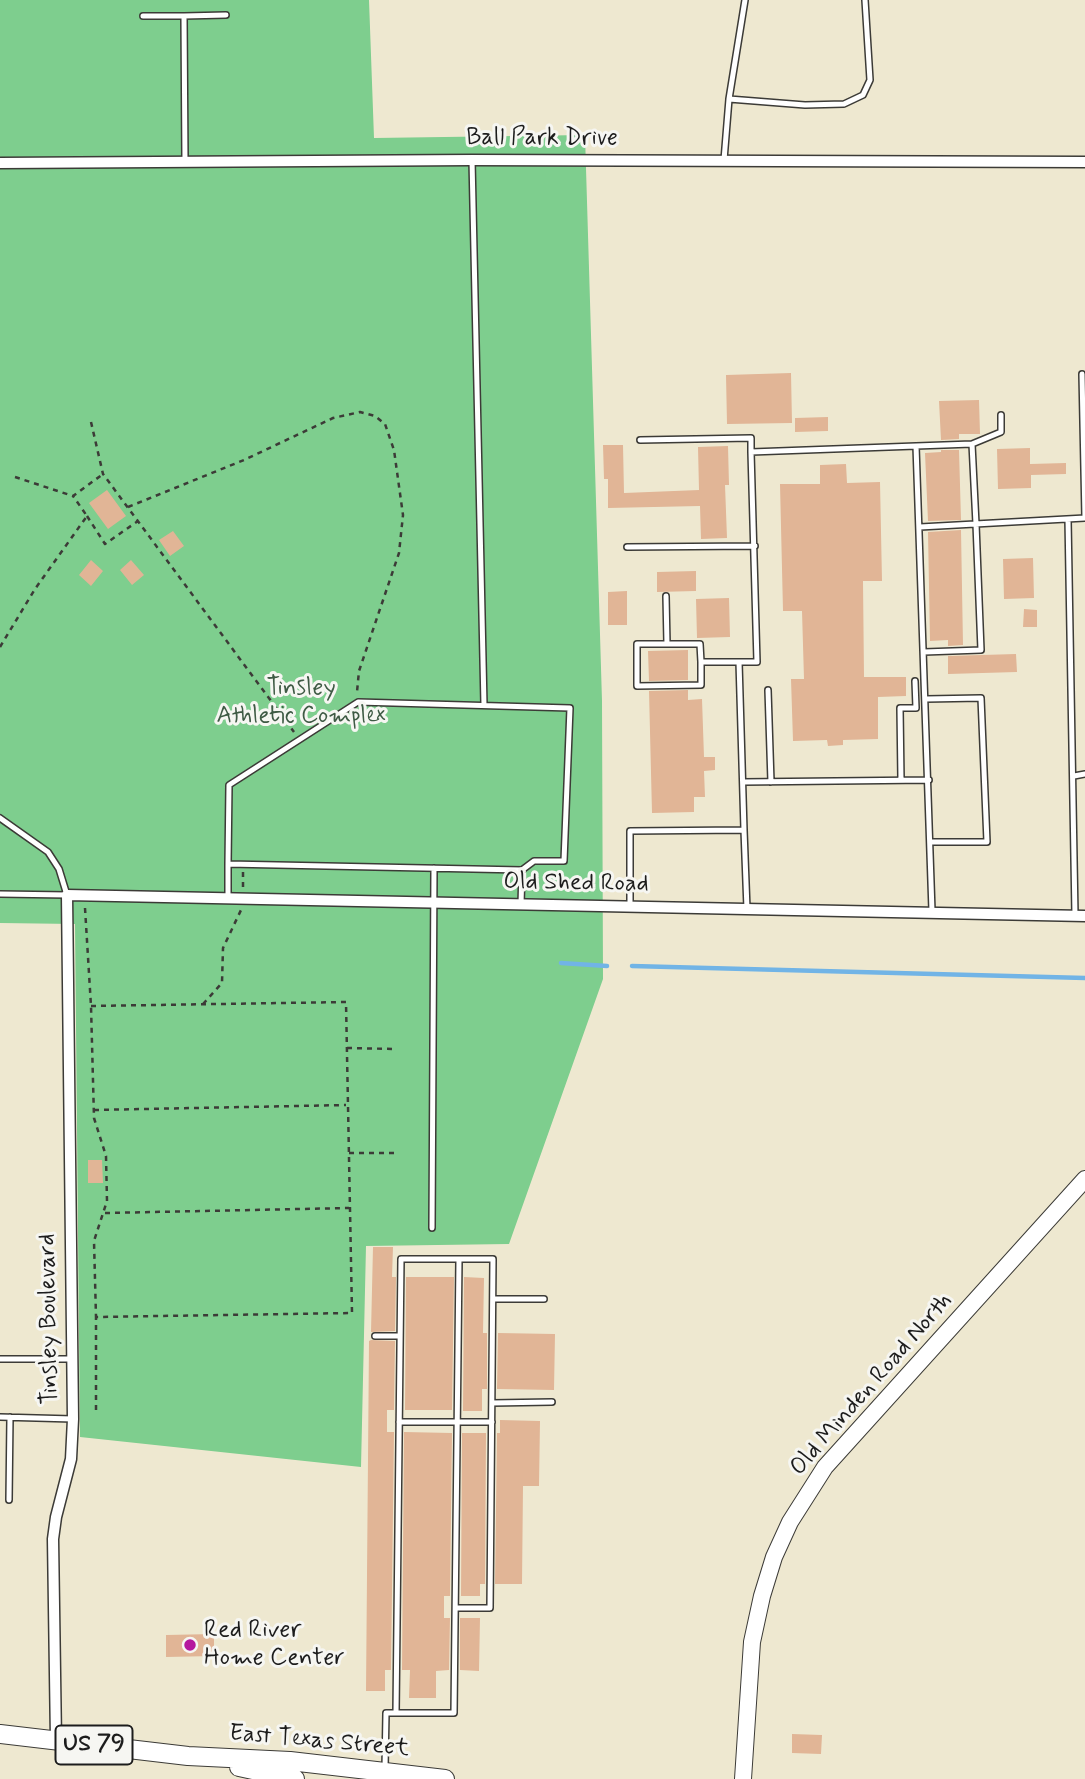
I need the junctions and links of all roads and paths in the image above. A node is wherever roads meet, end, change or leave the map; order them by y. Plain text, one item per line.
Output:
1 (745, 0) edge
2 (865, 0) edge
3 (226, 15) dead end
4 (144, 16) dead end
5 (184, 16) junction
6 (729, 99) junction
7 (472, 160) junction
8 (724, 160) junction
9 (185, 162) junction
10 (1085, 162) edge
11 (0, 163) edge
12 (1082, 374) dead end
13 (1001, 415) dead end
14 (91, 422) dead end
15 (640, 440) dead end
16 (972, 444) junction
17 (916, 446) junction
18 (751, 452) junction
19 (1085, 456) edge
20 (103, 474) junction
21 (15, 477) dead end
22 (73, 496) junction
23 (128, 507) junction
24 (86, 516) junction
25 (1085, 518) edge
26 (1068, 519) junction
27 (138, 521) junction
28 (976, 524) junction
29 (920, 527) junction
30 (755, 546) junction
31 (627, 547) dead end
32 (666, 596) dead end
33 (667, 644) junction
34 (0, 647) edge
35 (925, 652) junction
36 (701, 663) junction
37 (739, 663) junction
38 (915, 681) dead end
39 (768, 690) dead end
40 (926, 699) junction
41 (358, 702) junction
42 (484, 705) junction
43 (300, 740) junction
44 (1085, 774) edge
45 (1074, 776) junction
46 (901, 780) junction
47 (929, 780) junction
48 (743, 782) junction
49 (771, 782) junction
50 (0, 817) edge
51 (744, 830) junction
52 (931, 842) junction
53 (228, 864) junction
54 (243, 864) junction
55 (434, 868) junction
56 (522, 870) junction
57 (0, 894) edge
58 (66, 895) junction
59 (84, 895) junction
60 (228, 898) junction
61 (243, 898) junction
62 (433, 901) junction
63 (521, 904) junction
64 (630, 906) junction
65 (747, 909) junction
66 (932, 911) junction
67 (1080, 915) edge
68 (203, 1004) junction
69 (91, 1006) junction
70 (347, 1048) junction
71 (395, 1049) dead end
72 (347, 1105) junction
73 (94, 1110) junction
74 (349, 1153) junction
75 (394, 1153) dead end
76 (1085, 1179) edge
77 (349, 1208) junction
78 (105, 1213) junction
79 (432, 1228) dead end
80 (459, 1259) junction
81 (493, 1299) junction
82 (544, 1299) dead end
83 (96, 1317) junction
84 (375, 1336) dead end
85 (400, 1336) junction
86 (0, 1359) edge
87 (72, 1359) junction
88 (552, 1402) dead end
89 (492, 1403) junction
90 (96, 1413) dead end
91 (0, 1417) edge
92 (10, 1417) junction
93 (73, 1419) junction
94 (399, 1422) junction
95 (458, 1422) junction
96 (492, 1422) junction
97 (9, 1500) dead end
98 (456, 1608) junction
99 (396, 1713) junction
100 (0, 1734) edge
101 (56, 1741) junction
102 (188, 1756) junction
103 (384, 1771) junction
104 (269, 1773) junction
105 (287, 1779) edge
106 (295, 1779) edge
107 (445, 1779) edge
108 (743, 1779) edge

1 - 6 lane
2 - 6 lane
3 - 5 lane
4 - 5 lane
5 - 9 lane
6 - 8 lane
7 - 8 street, Ball Park Drive
7 - 9 street, Ball Park Drive
7 - 42 lane
8 - 10 street, Ball Park Drive
9 - 11 street, Ball Park Drive
12 - 19 lane
13 - 16 lane
14 - 20 path
15 - 18 lane
16 - 17 lane
16 - 28 lane
17 - 18 lane
17 - 29 lane
18 - 30 lane
19 - 25 lane
20 - 22 path
20 - 23 path
21 - 22 path
22 - 24 path
23 - 27 path
23 - 41 path
24 - 27 path
24 - 34 path
25 - 26 lane
26 - 28 lane
26 - 45 lane
27 - 43 path
28 - 29 lane
28 - 35 lane
29 - 35 lane
30 - 31 lane
30 - 37 lane
32 - 33 lane
33 - 36 lane
33 - 36 lane
35 - 40 lane
36 - 37 lane
37 - 48 lane
38 - 46 lane
39 - 49 lane
40 - 47 lane
40 - 52 lane
41 - 42 lane
41 - 43 lane
42 - 56 lane
43 - 53 lane
44 - 45 lane
45 - 67 lane
46 - 47 lane
46 - 49 lane
47 - 52 lane
48 - 49 lane
48 - 51 lane
50 - 58 lane
51 - 64 lane
51 - 65 lane
52 - 66 lane
53 - 54 lane
53 - 60 lane
54 - 55 lane
54 - 61 path
55 - 56 lane
55 - 62 lane
56 - 63 lane
57 - 58 lane
58 - 59 street, Old Shed Road
58 - 87 street, Tinsley Boulevard
59 - 60 street, Old Shed Road
59 - 69 path
60 - 61 street, Old Shed Road
61 - 62 street, Old Shed Road
61 - 68 path
62 - 63 street, Old Shed Road
62 - 79 lane
63 - 64 street, Old Shed Road
64 - 65 street, Old Shed Road
65 - 66 street, Old Shed Road
66 - 67 street, Old Shed Road
68 - 69 path
68 - 70 path
69 - 73 path
70 - 71 path
70 - 72 path
72 - 73 path
72 - 74 path
73 - 78 path
74 - 75 path
74 - 77 path
76 - 108 street, Old Minden Road North
77 - 78 path
77 - 83 path
78 - 83 path
80 - 81 lane
80 - 85 lane
80 - 95 lane
81 - 82 lane
81 - 89 lane
83 - 90 path
84 - 85 lane
85 - 94 lane
86 - 87 lane
87 - 93 street, Tinsley Boulevard
88 - 89 lane
89 - 96 lane
91 - 92 lane
92 - 93 lane
92 - 97 lane
93 - 101 street, Tinsley Boulevard
94 - 95 lane
94 - 99 lane
95 - 96 lane
95 - 98 lane
96 - 98 lane
98 - 99 lane
99 - 103 lane
100 - 101 main road, East Texas Street / US 79
101 - 102 main road, East Texas Street / US 79
102 - 103 main road, East Texas Street / US 79
102 - 104 main road, East Texas Street / US 79
103 - 107 main road, East Texas Street / US 79
104 - 105 street
104 - 106 main road, East Texas Street / US 79

